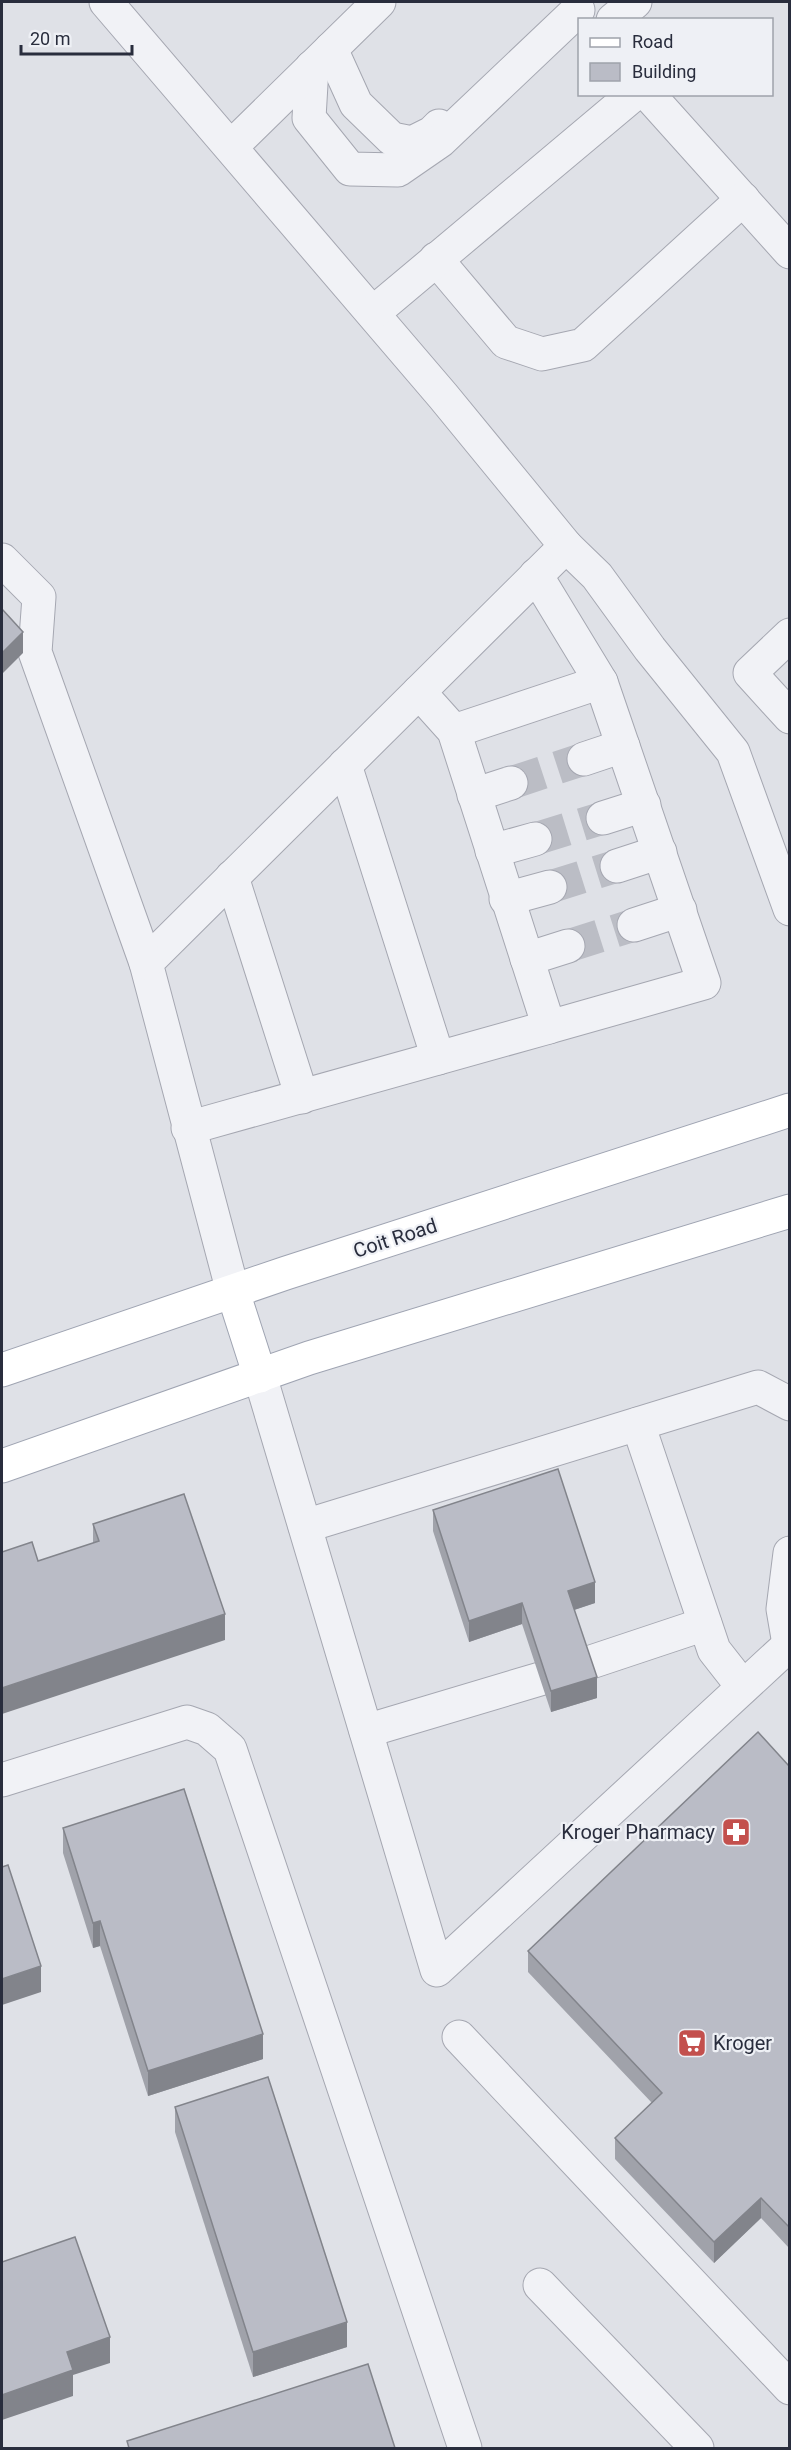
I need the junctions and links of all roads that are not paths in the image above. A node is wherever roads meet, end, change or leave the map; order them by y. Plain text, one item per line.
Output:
1 (106, 2) edge
2 (379, 2) edge
3 (635, 2) edge
4 (578, 10) edge
5 (615, 18) edge
6 (537, 48) junction
7 (321, 58) junction
8 (632, 96) edge
9 (650, 96) edge
10 (231, 147) junction
11 (743, 199) junction
12 (789, 252) edge
13 (436, 259) junction
14 (373, 313) junction
15 (566, 546) junction
16 (2, 560) edge
17 (536, 575) junction
18 (789, 635) edge
19 (601, 682) junction
20 (419, 692) junction
21 (789, 717) edge
22 (454, 731) junction
23 (623, 746) junction
24 (584, 759) tunnel mouth
25 (345, 765) junction
26 (511, 783) tunnel mouth
27 (474, 795) junction
28 (644, 805) junction
29 (603, 818) tunnel mouth
30 (535, 839) tunnel mouth
31 (492, 851) junction
32 (660, 852) junction
33 (617, 866) tunnel mouth
34 (232, 877) junction
35 (550, 887) tunnel mouth
36 (506, 899) junction
37 (789, 909) edge
38 (680, 910) junction
39 (634, 925) tunnel mouth
40 (568, 946) tunnel mouth
41 (527, 959) junction
42 (146, 963) junction
43 (549, 1027) junction
44 (438, 1058) junction
45 (302, 1097) junction
46 (789, 1110) edge
47 (188, 1128) junction
48 (789, 1211) edge
49 (233, 1292) junction
50 (2, 1370) edge
51 (260, 1376) junction
52 (789, 1404) edge
53 (638, 1424) junction
54 (2, 1466) edge
55 (305, 1526) junction
56 (789, 1552) edge
57 (705, 1624) junction
58 (789, 1647) edge
59 (585, 1664) edge
60 (540, 1679) edge
61 (743, 1687) junction
62 (366, 1731) junction
63 (2, 1780) edge
64 (459, 2037) dead end
65 (540, 2285) dead end
66 (789, 2388) edge
67 (465, 2448) edge
68 (698, 2448) edge

1 - 10 lane
2 - 7 lane
3 - 5 lane
4 - 6 lane
6 - 7 lane
6 - 7 lane
7 - 10 lane
8 - 13 lane
9 - 11 lane
10 - 14 lane
11 - 12 lane
11 - 13 lane
13 - 14 lane
14 - 15 lane
15 - 17 lane
15 - 37 lane
16 - 42 lane
17 - 19 lane
17 - 20 lane
18 - 21 lane
19 - 22 lane
19 - 23 lane
20 - 22 lane
20 - 25 lane
22 - 27 lane
23 - 24 lane
23 - 28 lane
25 - 34 lane
25 - 44 lane
26 - 27 lane
27 - 31 lane
28 - 29 lane
28 - 32 lane
30 - 31 lane
31 - 36 lane
32 - 33 lane
32 - 38 lane
34 - 42 lane
34 - 45 lane
35 - 36 lane
36 - 41 lane
38 - 39 lane
38 - 43 lane
40 - 41 lane
41 - 43 lane
42 - 47 lane
43 - 44 lane
44 - 45 lane
45 - 47 lane
46 - 49 main road, Coit Road
47 - 49 lane
48 - 51 main road
49 - 50 main road, Coit Road
49 - 51 main road
51 - 54 main road
51 - 55 lane
52 - 53 lane
53 - 55 lane
53 - 57 lane
55 - 62 lane
56 - 58 lane
57 - 59 lane
57 - 61 lane
58 - 61 lane
60 - 62 lane
61 - 62 lane
63 - 67 lane
64 - 66 lane
65 - 68 lane

